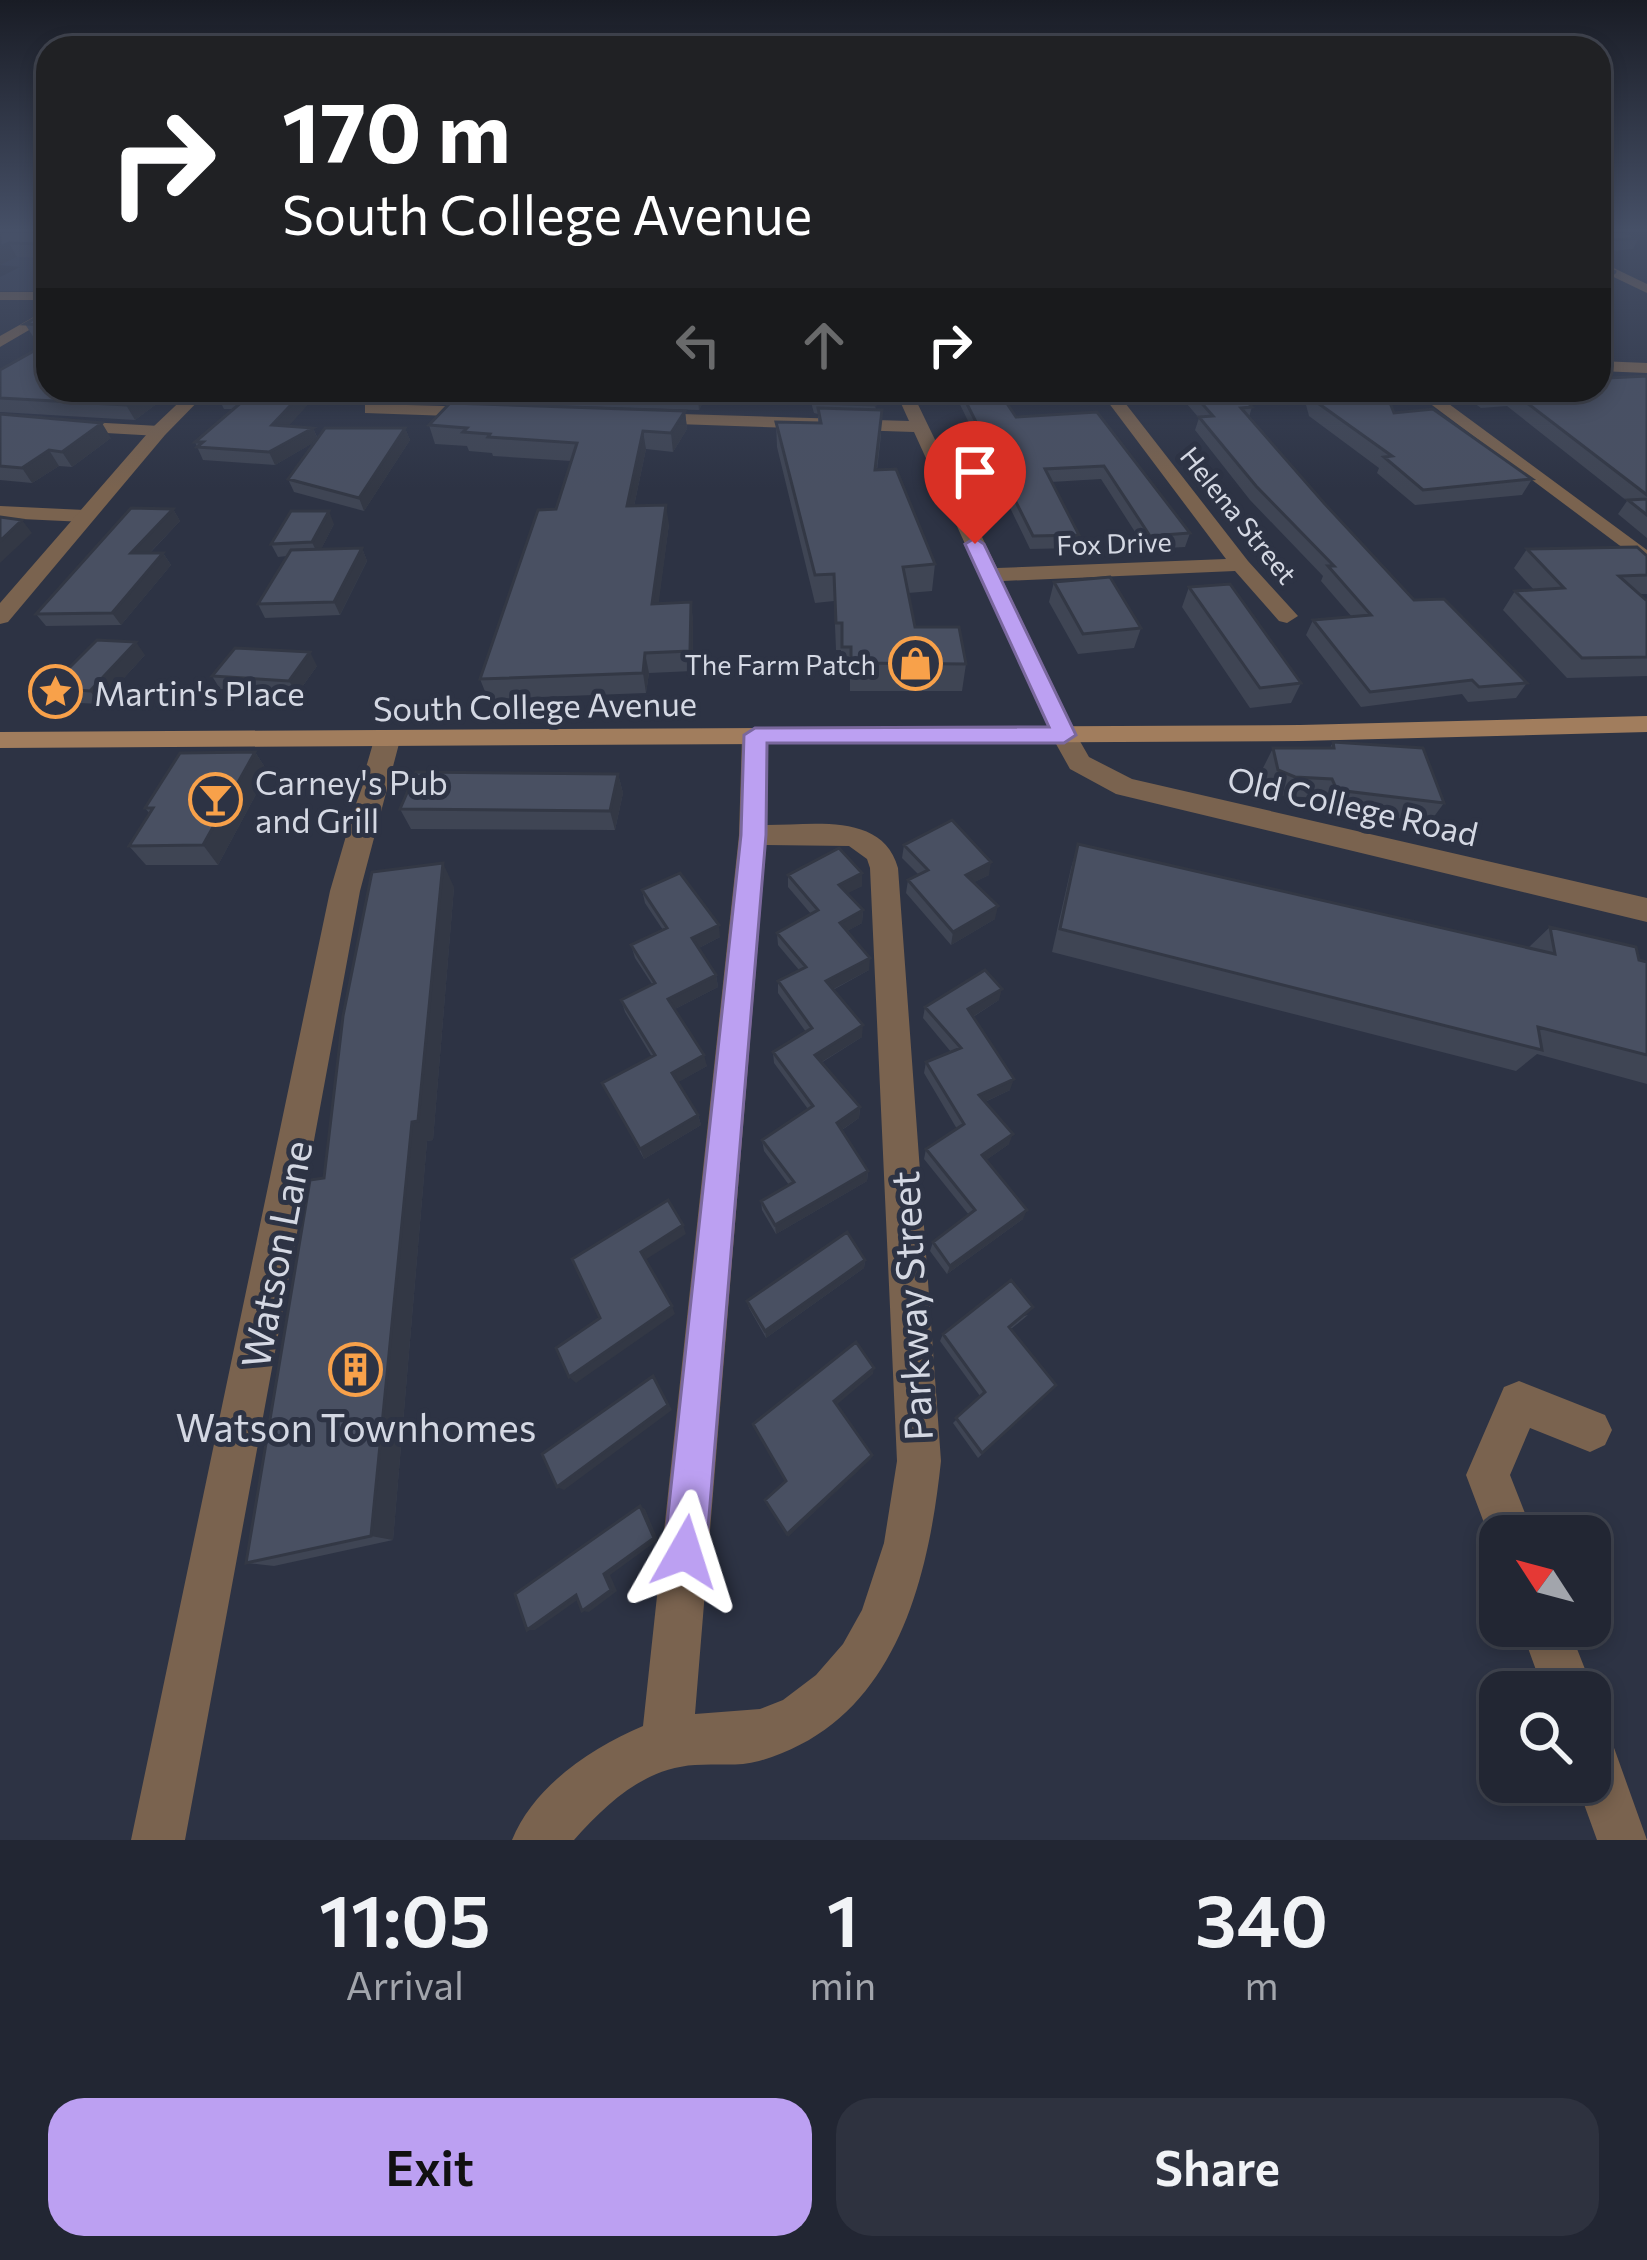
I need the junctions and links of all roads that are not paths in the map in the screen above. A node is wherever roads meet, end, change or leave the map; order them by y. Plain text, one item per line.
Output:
1 (36, 320) edge
2 (0, 342) edge
3 (1611, 366) edge
4 (1647, 368) edge
5 (188, 402) edge
6 (909, 402) edge
7 (1116, 402) edge
8 (1436, 402) edge
9 (371, 409) dead end
10 (490, 413) edge
11 (634, 418) edge
12 (0, 422) edge
13 (920, 427) junction
14 (159, 430) junction
15 (0, 512) edge
16 (85, 516) junction
17 (1647, 560) edge
18 (1240, 565) junction
19 (989, 575) junction
20 (0, 616) edge
21 (1286, 616) dead end
22 (1647, 724) edge
23 (755, 735) junction
24 (1064, 735) junction
25 (0, 740) edge
26 (387, 740) junction
27 (753, 835) junction
28 (1647, 910) edge
29 (1590, 1430) dead end
30 (1503, 1515) edge
31 (667, 1743) junction
32 (1610, 1803) edge
33 (158, 1840) edge
34 (539, 1840) edge
35 (1624, 1840) edge

1 - 2 street
3 - 4 street
5 - 14 street
6 - 13 street, Old College Road
7 - 18 street, Helena Street
8 - 17 street
9 - 10 street
11 - 13 street
12 - 14 street
13 - 19 street, Old College Road
14 - 16 street
15 - 16 street
16 - 20 street
18 - 19 street, Fox Drive
18 - 21 street, Helena Street
19 - 24 street, Old College Road
22 - 24 main road, South College Avenue
23 - 24 main road, South College Avenue
23 - 26 main road, South College Avenue
23 - 27 street
24 - 28 street, Old College Road
25 - 26 main road, South College Avenue
26 - 33 street, Watson Lane
27 - 31 street
27 - 31 street, Parkway Street
29 - 30 street
31 - 34 street
32 - 35 street

